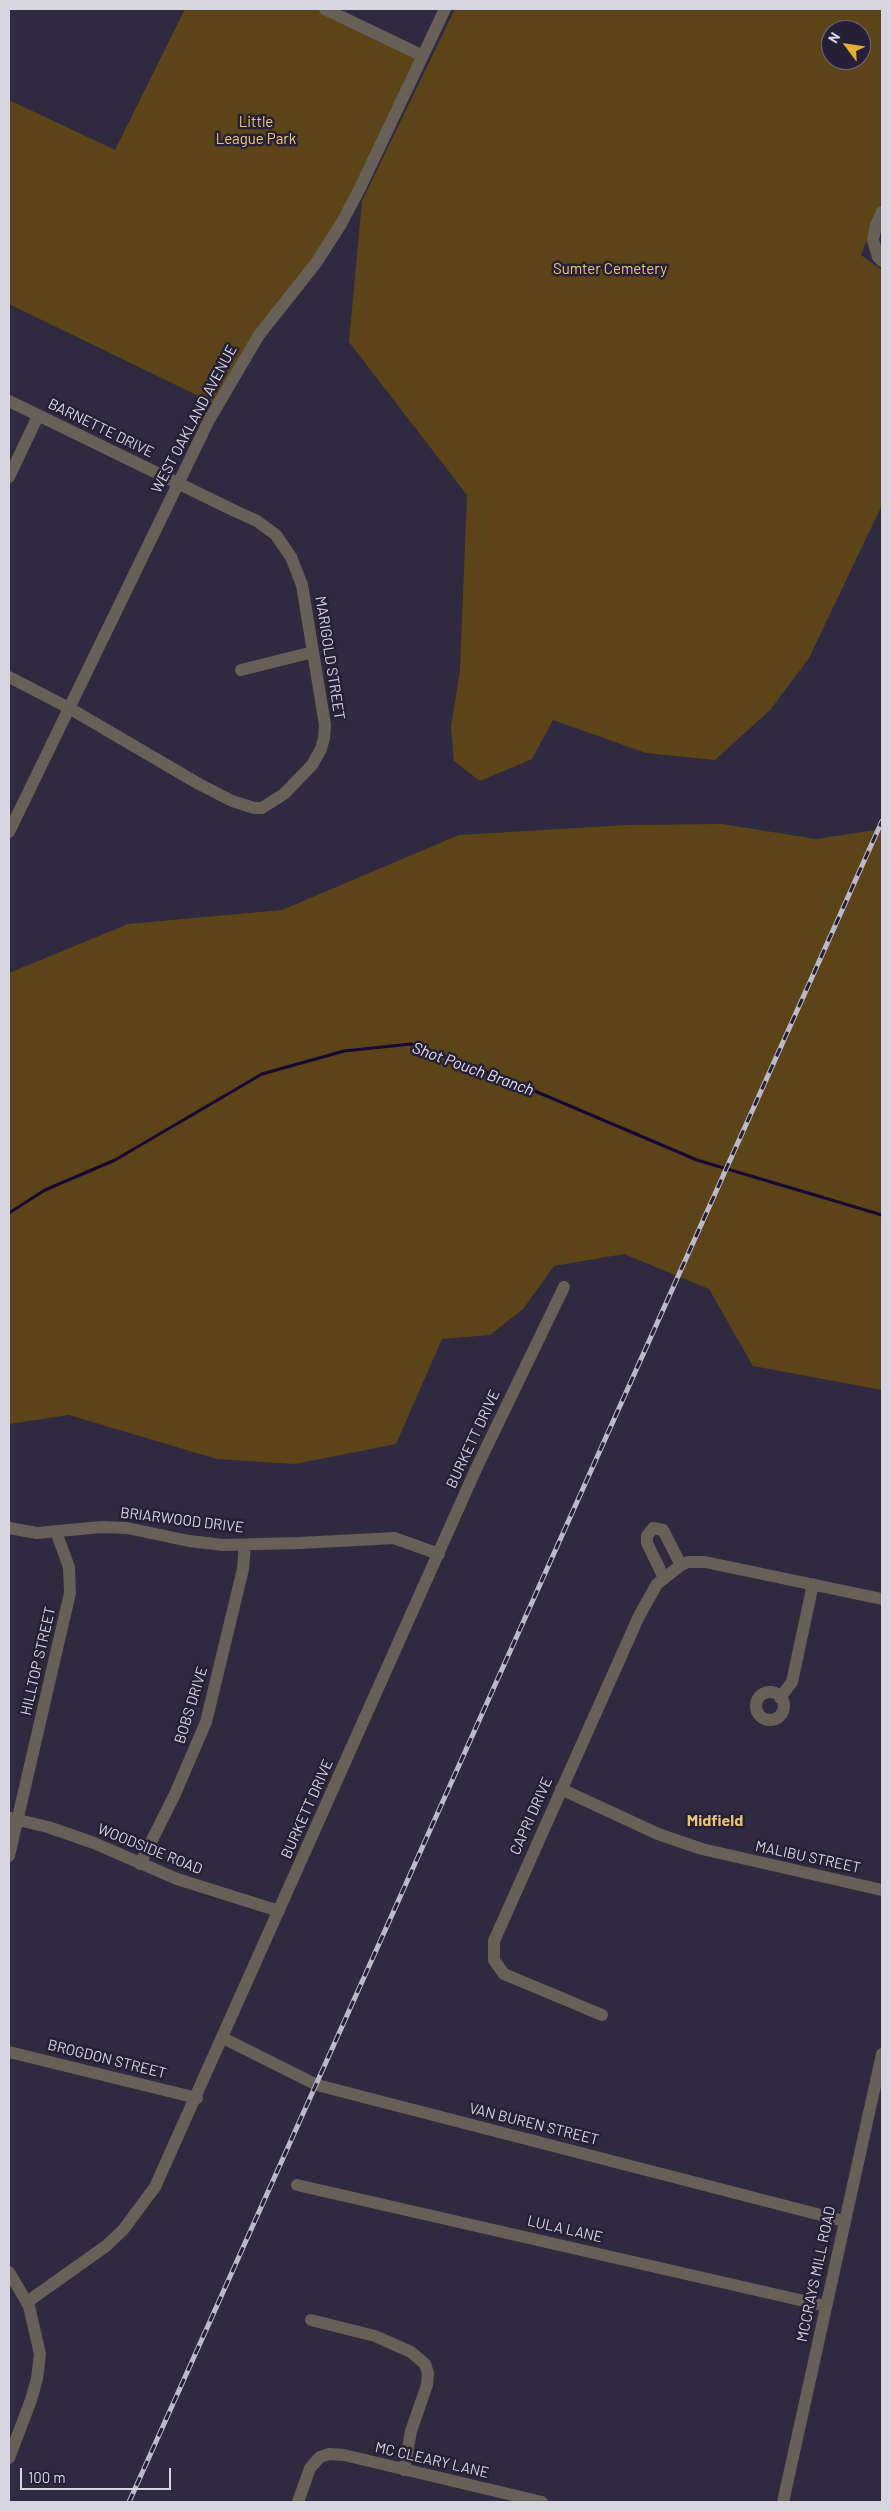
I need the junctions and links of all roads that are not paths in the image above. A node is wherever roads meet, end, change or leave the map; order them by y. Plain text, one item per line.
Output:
1 (325, 9) edge
2 (445, 9) edge
3 (423, 56) junction
4 (882, 212) edge
5 (879, 256) edge
6 (9, 401) edge
7 (38, 416) junction
8 (9, 477) edge
9 (178, 483) junction
10 (313, 652) junction
11 (241, 670) dead end
12 (9, 677) edge
13 (69, 708) junction
14 (9, 832) edge
15 (564, 1287) dead end
16 (9, 1528) edge
17 (56, 1532) junction
18 (246, 1545) junction
19 (439, 1554) junction
20 (681, 1565) junction
21 (664, 1578) junction
22 (813, 1584) junction
23 (882, 1599) edge
24 (780, 1698) dead end
25 (561, 1789) junction
26 (13, 1819) edge
27 (9, 1856) edge
28 (140, 1864) junction
29 (882, 1890) edge
30 (279, 1911) junction
31 (602, 2015) dead end
32 (223, 2038) junction
33 (9, 2052) edge
34 (882, 2054) edge
35 (197, 2098) junction
36 (870, 2101) junction
37 (882, 2106) edge
38 (297, 2185) dead end
39 (844, 2221) junction
40 (9, 2272) edge
41 (27, 2302) junction
42 (826, 2306) junction
43 (311, 2320) dead end
44 (10, 2452) edge
45 (404, 2470) junction
46 (511, 2498) edge
47 (298, 2502) edge
48 (542, 2502) edge
49 (783, 2502) edge

1 - 3 street
2 - 3 street, WEST OAKLAND AVENUE
3 - 9 street, WEST OAKLAND AVENUE
4 - 5 street
6 - 7 street, BARNETTE DRIVE
7 - 8 street
7 - 9 street, BARNETTE DRIVE
9 - 10 street, MARIGOLD STREET
9 - 13 street, WEST OAKLAND AVENUE
10 - 11 street
10 - 13 street, MARIGOLD STREET
12 - 13 street, MARIGOLD STREET
13 - 14 street, WEST OAKLAND AVENUE
15 - 19 street, BURKETT DRIVE
16 - 17 street, BRIARWOOD DRIVE
17 - 18 street, BRIARWOOD DRIVE
17 - 26 street, HILLTOP STREET
18 - 19 street, BRIARWOOD DRIVE
18 - 28 street, BOBS DRIVE
19 - 30 street, BURKETT DRIVE
20 - 21 street, CAPRI DRIVE
20 - 21 street
20 - 22 street
21 - 25 street, CAPRI DRIVE
22 - 23 street
22 - 24 street
25 - 29 street, MALIBU STREET
25 - 31 street, CAPRI DRIVE
26 - 27 street, HILLTOP STREET
26 - 28 street, WOODSIDE ROAD
28 - 30 street, WOODSIDE ROAD
30 - 32 street, BURKETT DRIVE
32 - 35 street, BURKETT DRIVE
32 - 39 street, VAN BUREN STREET
33 - 35 street, BROGDON STREET
34 - 36 street, MCCRAYS MILL ROAD
35 - 41 street, BURKETT DRIVE
36 - 37 street
36 - 39 street, MCCRAYS MILL ROAD
38 - 42 street, LULA LANE
39 - 42 street, MCCRAYS MILL ROAD
40 - 41 street
41 - 44 street
42 - 49 street, MCCRAYS MILL ROAD
43 - 45 street
45 - 46 street, MC CLEARY LANE
45 - 47 street, MC CLEARY LANE
46 - 48 street, MC CLEARY LANE

